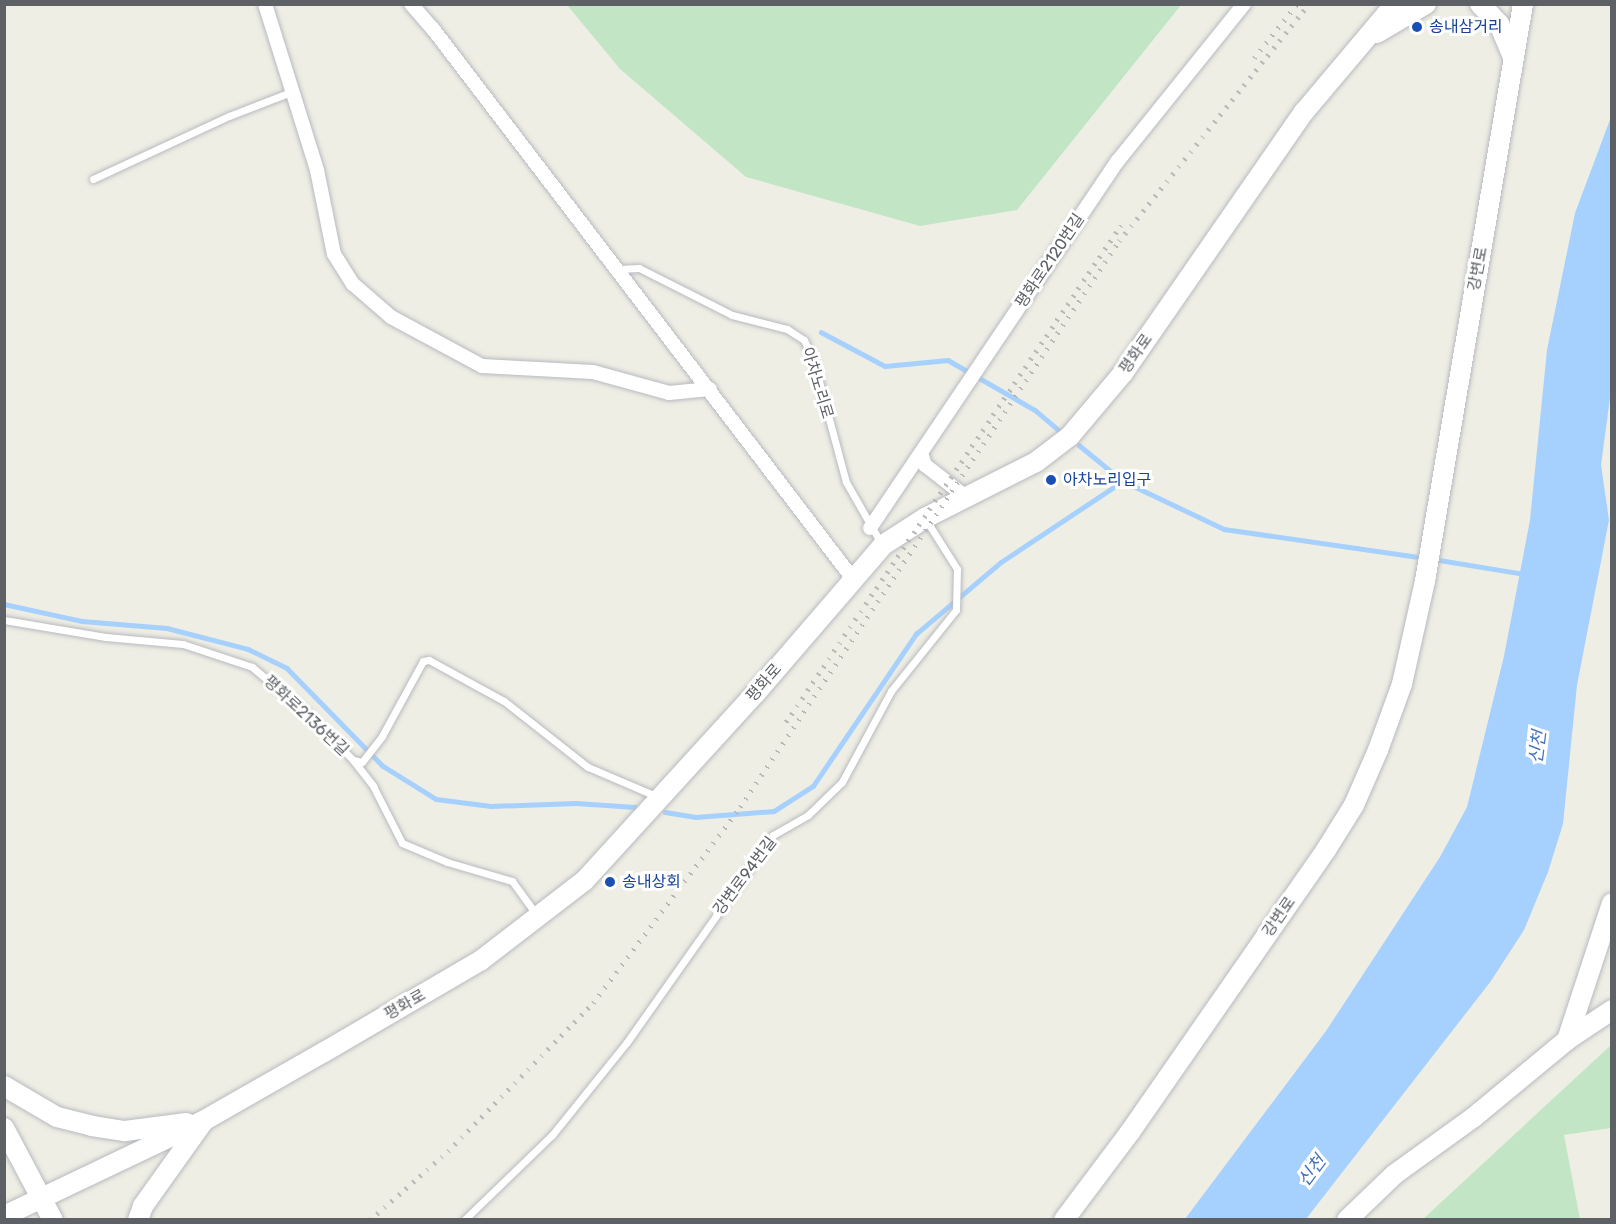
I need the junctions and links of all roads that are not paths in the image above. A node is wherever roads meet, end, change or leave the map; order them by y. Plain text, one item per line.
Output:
1 (265, 4) edge
2 (411, 4) edge
3 (1244, 4) edge
4 (1395, 4) edge
5 (1426, 4) edge
6 (1480, 4) edge
7 (1523, 4) edge
8 (1533, 4) edge
9 (1517, 35) junction
10 (1358, 46) junction
11 (1513, 57) junction
12 (291, 92) junction
13 (93, 179) dead end
14 (618, 269) junction
15 (710, 389) junction
16 (921, 453) junction
17 (966, 497) junction
18 (925, 518) junction
19 (870, 528) junction
20 (883, 545) junction
21 (853, 579) junction
22 (4, 620) edge
23 (353, 760) junction
24 (660, 798) junction
25 (1611, 903) edge
26 (540, 918) junction
27 (1611, 1010) edge
28 (1566, 1040) junction
29 (4, 1086) edge
30 (203, 1121) junction
31 (4, 1128) edge
32 (43, 1200) junction
33 (4, 1216) edge
34 (52, 1220) edge
35 (138, 1220) edge
36 (464, 1220) edge
37 (1064, 1220) edge
38 (1347, 1220) edge

1 - 12 street
2 - 14 street
3 - 16 street, 평화로2120번길
4 - 10 main road, 평화로
5 - 10 main road
6 - 11 main road
7 - 9 main road, 강변로
8 - 9 main road
9 - 11 main road, 강변로
10 - 17 main road, 평화로
11 - 37 main road, 강변로
12 - 13 lane
12 - 15 street
14 - 15 street
14 - 19 lane, 아차노리로
15 - 21 street
16 - 17 street
16 - 19 street, 평화로2120번길
17 - 18 main road, 평화로
18 - 20 main road, 평화로
18 - 36 lane, 강변로94번길
19 - 20 lane, 아차노리로
20 - 21 main road, 평화로
21 - 24 main road, 평화로
22 - 23 lane, 평화로2136번길
23 - 24 lane, 평화로2136번길
23 - 26 lane
24 - 26 main road, 평화로
25 - 28 main road
26 - 30 main road, 평화로
27 - 28 main road
28 - 38 main road
29 - 30 main road
30 - 32 main road, 평화로
30 - 35 main road
31 - 32 main road
32 - 33 main road, 평화로
32 - 34 main road

